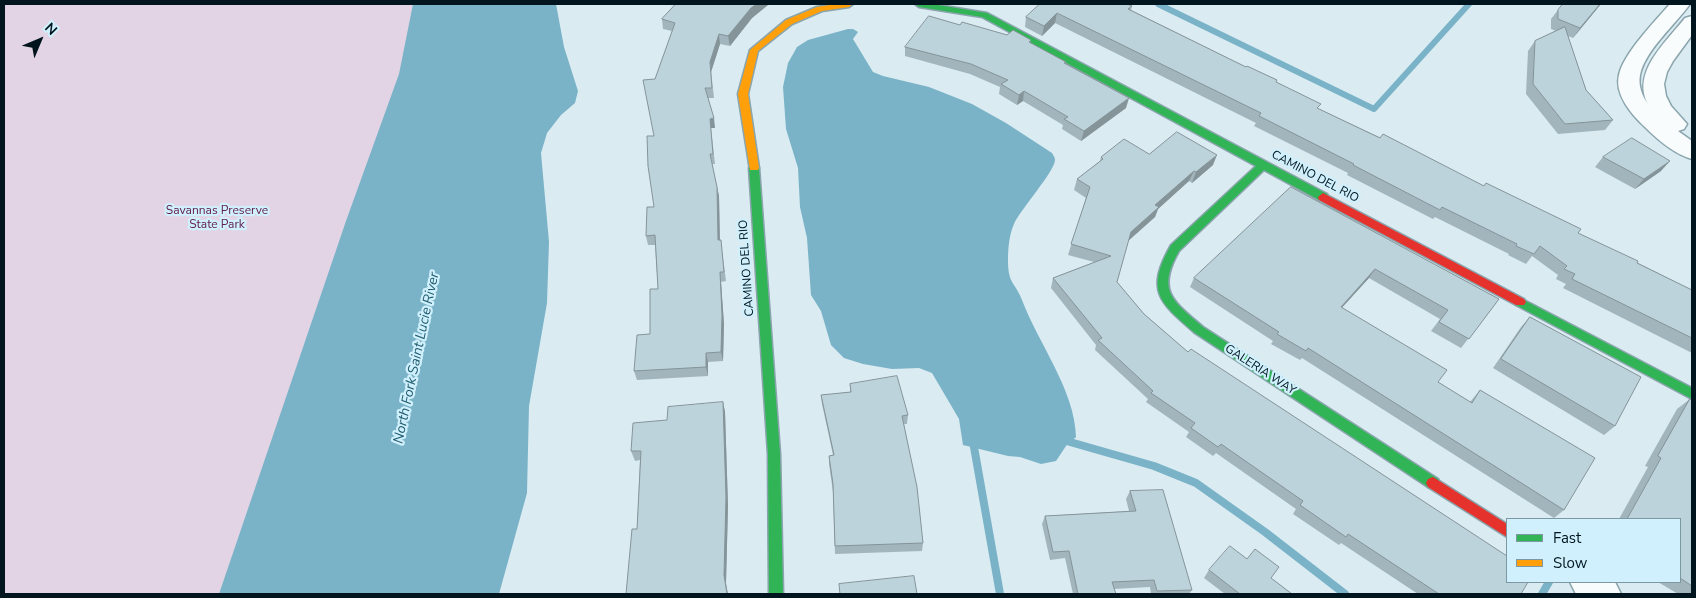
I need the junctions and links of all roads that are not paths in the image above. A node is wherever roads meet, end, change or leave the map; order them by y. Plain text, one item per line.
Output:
1 (849, 4) edge
2 (919, 4) edge
3 (1680, 4) edge
4 (1664, 24) junction
5 (1689, 27) edge
6 (1692, 136) edge
7 (1692, 151) edge
8 (1263, 165) junction
9 (1692, 394) edge
10 (1506, 530) edge
11 (1588, 583) edge
12 (776, 594) edge
13 (1605, 594) edge

1 - 12 street, CAMINO DEL RIO
2 - 8 street, CAMINO DEL RIO
3 - 4 street
4 - 5 street
4 - 7 street
5 - 6 street
8 - 9 street, CAMINO DEL RIO
8 - 10 street, GALERIA WAY
11 - 13 street

